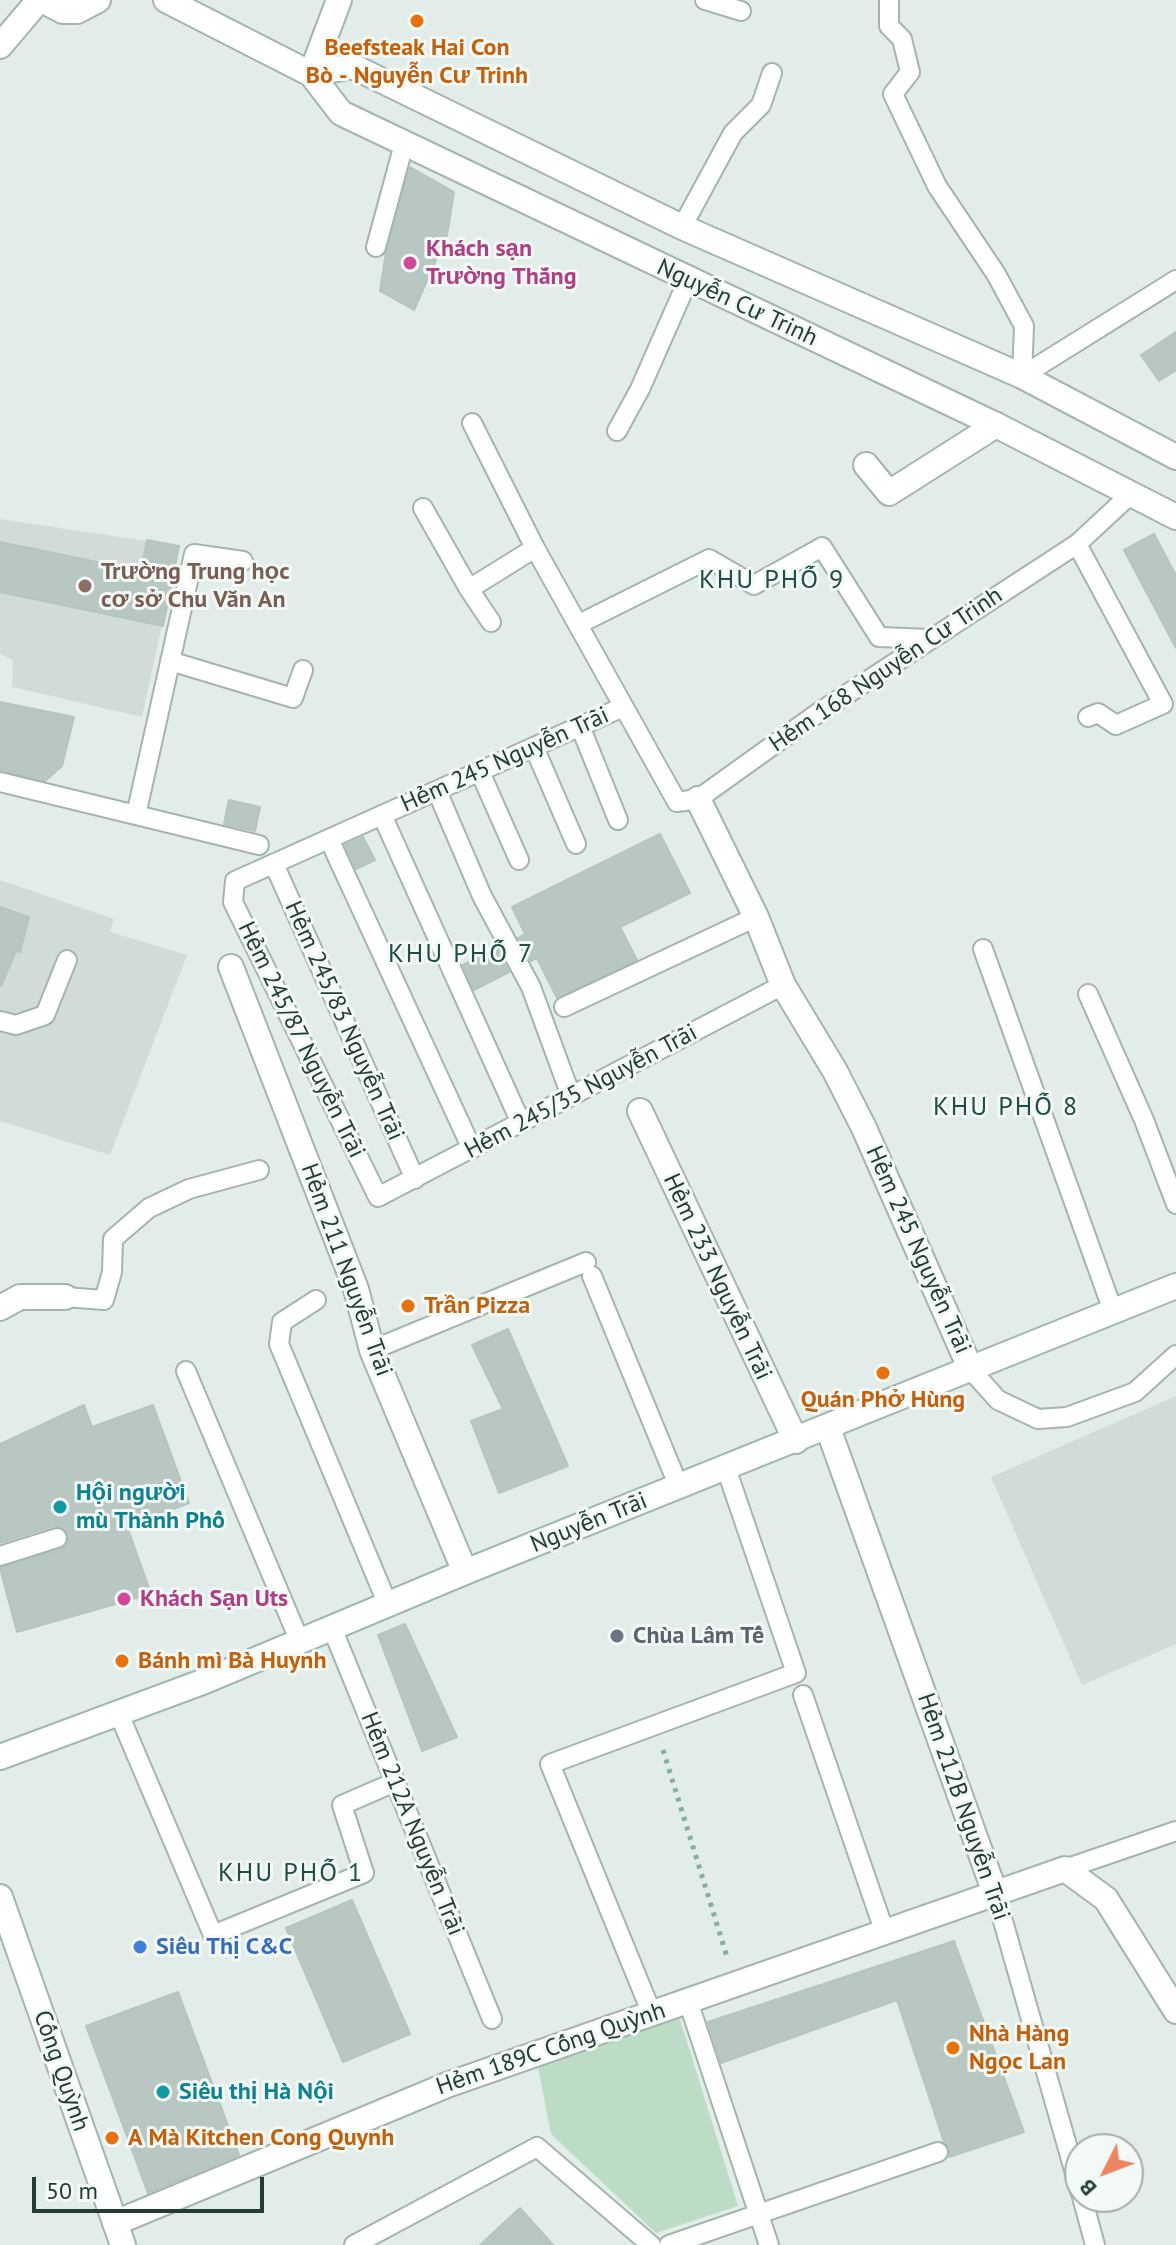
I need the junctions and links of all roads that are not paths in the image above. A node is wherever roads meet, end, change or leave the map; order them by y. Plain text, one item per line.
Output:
1 (40, 0) edge
2 (98, 0) edge
3 (166, 0) edge
4 (339, 0) edge
5 (705, 0) edge
6 (889, 0) edge
7 (741, 11) dead end
8 (0, 46) edge
9 (772, 73) dead end
10 (311, 74) junction
11 (404, 144) junction
12 (682, 227) junction
13 (376, 247) dead end
14 (688, 280) junction
15 (1176, 280) edge
16 (1022, 376) junction
17 (472, 423) dead end
18 (996, 425) junction
19 (617, 431) dead end
20 (1176, 457) edge
21 (866, 465) dead end
22 (1131, 494) junction
23 (423, 508) dead end
24 (1176, 517) edge
25 (1077, 544) junction
26 (535, 548) junction
27 (243, 561) dead end
28 (469, 589) junction
29 (491, 622) dead end
30 (579, 624) junction
31 (930, 639) junction
32 (170, 661) junction
33 (303, 670) dead end
34 (293, 698) junction
35 (312, 703) dead end
36 (623, 707) junction
37 (1088, 717) dead end
38 (580, 726) junction
39 (534, 747) junction
40 (480, 772) junction
41 (0, 782) edge
42 (437, 791) junction
43 (698, 799) junction
44 (136, 815) junction
45 (382, 815) junction
46 (618, 820) dead end
47 (329, 839) junction
48 (576, 844) dead end
49 (259, 845) dead end
50 (519, 860) dead end
51 (274, 864) junction
52 (235, 881) joint
53 (756, 917) junction
54 (983, 949) dead end
55 (67, 960) dead end
56 (231, 967) dead end
57 (783, 985) junction
58 (1088, 994) dead end
59 (564, 1007) dead end
60 (0, 1021) edge
61 (571, 1096) junction
62 (640, 1111) dead end
63 (521, 1123) junction
64 (472, 1149) junction
65 (259, 1170) dead end
66 (415, 1179) junction
67 (378, 1197) joint
68 (1176, 1204) edge
69 (1176, 1286) edge
70 (65, 1297) joint
71 (316, 1300) dead end
72 (0, 1308) edge
73 (1113, 1311) junction
74 (372, 1350) junction
75 (1176, 1355) edge
76 (971, 1370) junction
77 (186, 1371) dead end
78 (828, 1428) junction
79 (796, 1441) junction
80 (726, 1468) junction
81 (679, 1487) junction
82 (57, 1538) dead end
83 (0, 1556) edge
84 (465, 1572) junction
85 (388, 1605) junction
86 (332, 1628) junction
87 (300, 1642) junction
88 (803, 1695) dead end
89 (119, 1714) junction
90 (0, 1757) edge
91 (395, 1782) junction
92 (1176, 1831) edge
93 (1065, 1869) junction
94 (995, 1893) junction
95 (0, 1897) edge
96 (885, 1933) junction
97 (688, 2001) junction
98 (1176, 2011) edge
99 (652, 2014) junction
100 (492, 2019) dead end
101 (1064, 2135) edge
102 (938, 2152) dead end
103 (1086, 2213) edge
104 (759, 2214) junction
105 (119, 2234) edge
106 (354, 2245) edge
107 (651, 2245) edge
108 (669, 2245) edge
109 (769, 2245) edge
110 (1095, 2245) edge

1 - 2 street
1 - 8 street
3 - 10 street, Nguyễn Cư Trinh
4 - 10 street
5 - 7 lane
6 - 16 lane
9 - 12 lane
10 - 11 street, Nguyễn Cư Trinh
10 - 12 street, Nguyễn Cư Trinh
11 - 13 lane
11 - 14 street, Nguyễn Cư Trinh
12 - 16 street, Nguyễn Cư Trinh
14 - 18 street, Nguyễn Cư Trinh
14 - 19 lane
15 - 16 lane
16 - 20 street, Nguyễn Cư Trinh
17 - 26 lane
18 - 21 street
18 - 22 street, Nguyễn Cư Trinh
22 - 24 street, Nguyễn Cư Trinh
22 - 25 lane, Hẻm 168 Nguyễn Cư Trinh
23 - 28 lane
25 - 31 lane, Hẻm 168 Nguyễn Cư Trinh
25 - 37 lane
26 - 28 lane
26 - 30 lane
27 - 32 lane
28 - 29 lane
30 - 31 lane
30 - 36 lane
31 - 43 lane, Hẻm 168 Nguyễn Cư Trinh
32 - 34 lane
32 - 44 lane
33 - 34 lane
34 - 35 lane
36 - 38 lane, Hẻm 245 Nguyễn Trãi
36 - 43 lane, Hẻm 245 Nguyễn Trãi
38 - 39 lane, Hẻm 245 Nguyễn Trãi
38 - 46 lane
39 - 40 lane, Hẻm 245 Nguyễn Trãi
39 - 48 lane
40 - 42 lane, Hẻm 245 Nguyễn Trãi
40 - 50 lane
41 - 44 lane
42 - 45 lane, Hẻm 245 Nguyễn Trãi
42 - 61 lane
43 - 53 street, Hẻm 245 Nguyễn Trãi
44 - 49 lane
45 - 47 lane, Hẻm 245 Nguyễn Trãi
45 - 63 lane
47 - 51 lane, Hẻm 245 Nguyễn Trãi
47 - 64 lane
51 - 52 lane, Hẻm 245 Nguyễn Trãi
51 - 66 lane, Hẻm 245/83 Nguyễn Trãi
52 - 67 lane, Hẻm 245/87 Nguyễn Trãi
53 - 57 street, Hẻm 245 Nguyễn Trãi
53 - 59 lane
54 - 73 lane
55 - 60 lane
56 - 74 street, Hẻm 211 Nguyễn Trãi
57 - 61 lane, Hẻm 245/35 Nguyễn Trãi
57 - 76 street, Hẻm 245 Nguyễn Trãi
58 - 68 lane
61 - 63 lane, Hẻm 245/35 Nguyễn Trãi
62 - 79 street, Hẻm 233 Nguyễn Trãi
63 - 64 lane, Hẻm 245/35 Nguyễn Trãi
64 - 66 lane, Hẻm 245/35 Nguyễn Trãi
65 - 70 lane
66 - 67 lane, Hẻm 245/35 Nguyễn Trãi
69 - 73 street, Nguyễn Trãi
70 - 72 street
71 - 85 lane
73 - 76 street, Nguyễn Trãi
74 - 81 lane
74 - 84 street, Hẻm 211 Nguyễn Trãi
75 - 76 lane
76 - 78 street, Nguyễn Trãi
77 - 87 lane
78 - 79 street, Nguyễn Trãi
78 - 94 street, Hẻm 212B Nguyễn Trãi
79 - 80 street, Nguyễn Trãi
80 - 81 street, Nguyễn Trãi
80 - 99 lane
81 - 84 street, Nguyễn Trãi
82 - 83 lane
84 - 85 street, Nguyễn Trãi
85 - 86 street, Nguyễn Trãi
86 - 87 street, Nguyễn Trãi
86 - 91 lane, Hẻm 212A Nguyễn Trãi
87 - 89 street, Nguyễn Trãi
88 - 96 lane
89 - 90 street, Nguyễn Trãi
89 - 91 lane
91 - 100 lane, Hẻm 212A Nguyễn Trãi
92 - 93 lane
93 - 94 street, Hẻm 189C Cống Quỳnh
93 - 98 street
94 - 96 street, Hẻm 189C Cống Quỳnh
94 - 101 lane, Hẻm 212B Nguyễn Trãi
95 - 105 street, Cống Quỳnh
96 - 97 street, Hẻm 189C Cống Quỳnh
97 - 99 street, Hẻm 189C Cống Quỳnh
97 - 104 lane
99 - 105 street, Hẻm 189C Cống Quỳnh
102 - 104 lane
103 - 110 lane
104 - 108 lane
104 - 109 lane
106 - 107 lane

